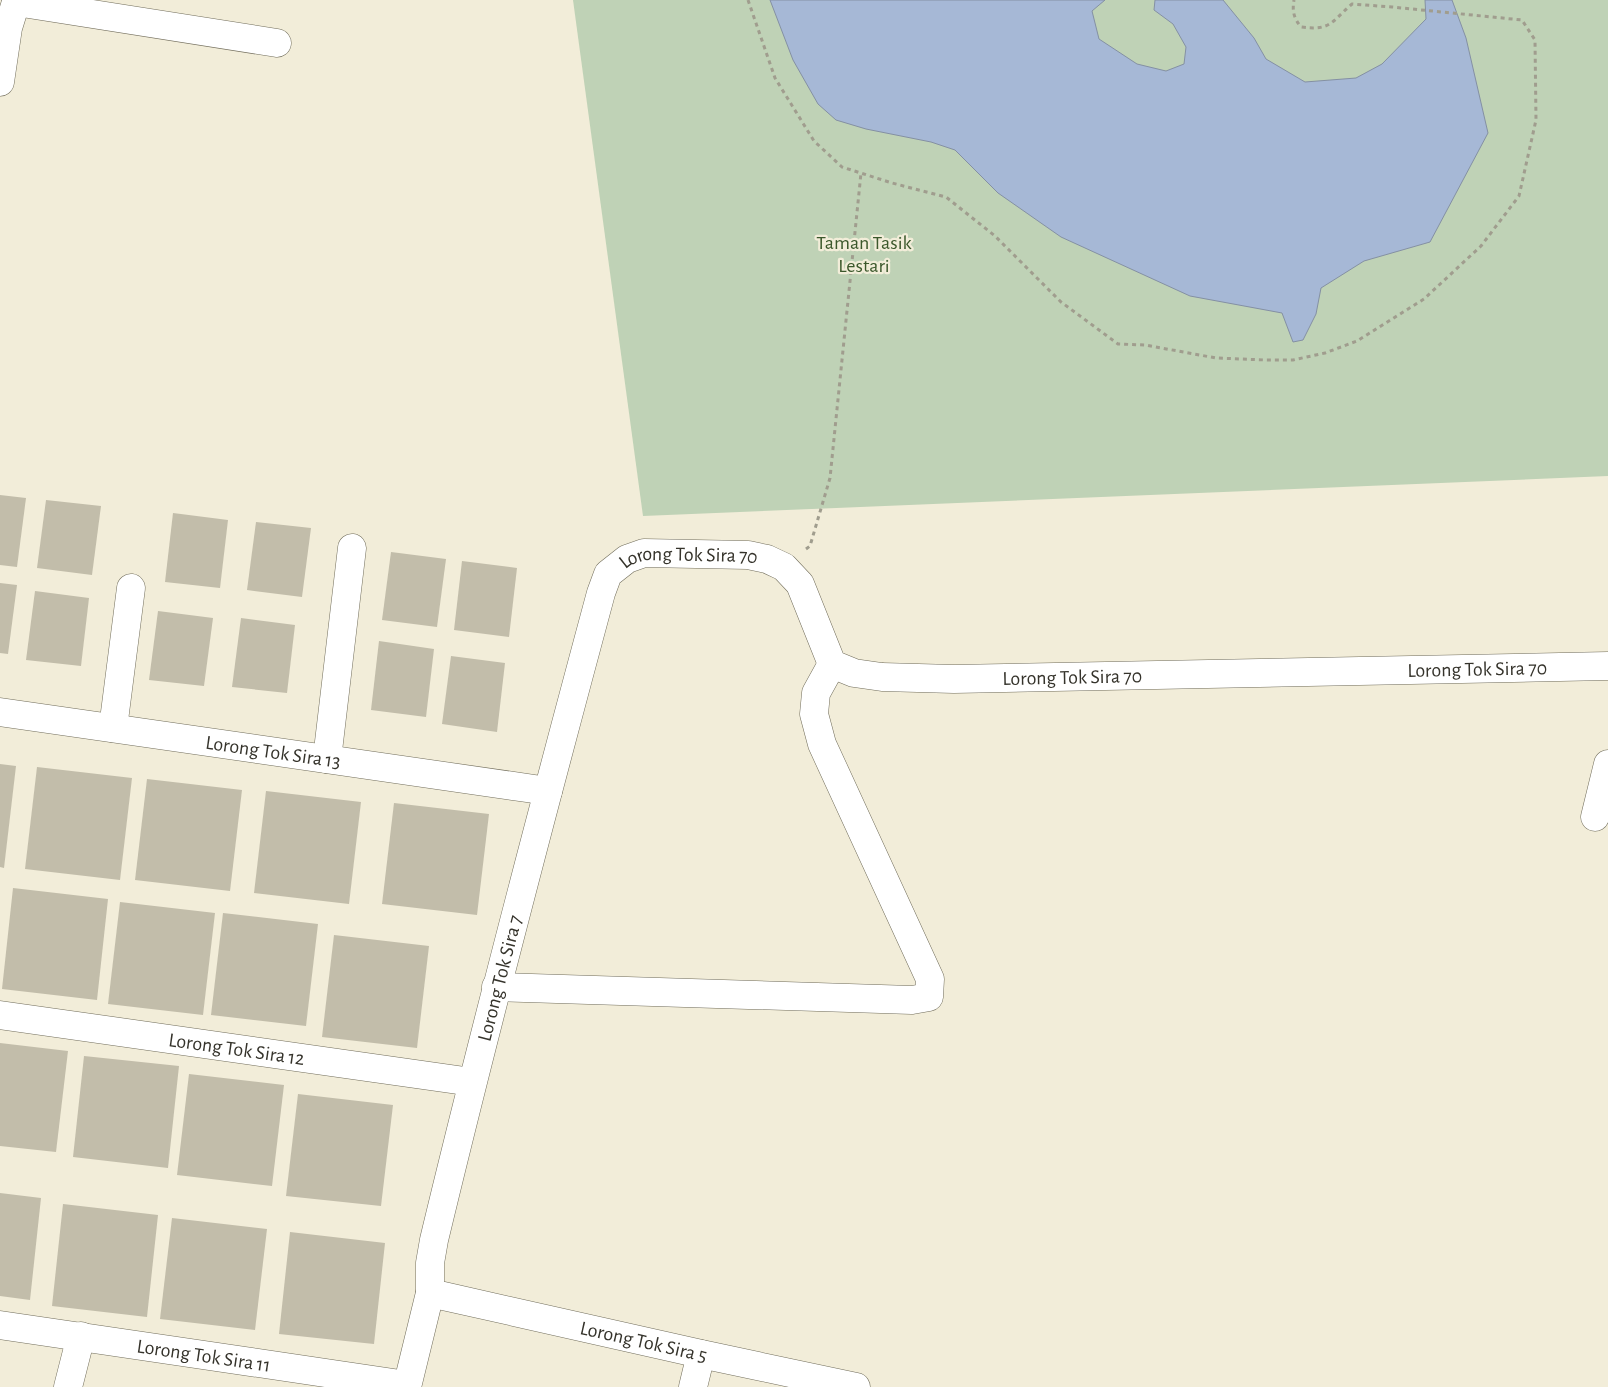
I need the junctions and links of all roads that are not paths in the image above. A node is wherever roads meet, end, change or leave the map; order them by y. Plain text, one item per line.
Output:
1 (17, 1) edge
2 (277, 43) dead end
3 (0, 82) edge
4 (352, 548) dead end
5 (608, 574) joint
6 (130, 588) dead end
7 (832, 664) junction
8 (1608, 666) edge
9 (0, 712) edge
10 (113, 728) junction
11 (328, 759) junction
12 (1608, 764) edge
13 (548, 791) junction
14 (1595, 818) dead end
15 (496, 987) junction
16 (0, 1016) edge
17 (472, 1082) junction
18 (430, 1293) junction
19 (0, 1325) edge
20 (82, 1336) junction
21 (701, 1354) junction
22 (407, 1386) edge
23 (68, 1387) edge
24 (693, 1387) edge
25 (856, 1387) edge

1 - 2 street
1 - 3 street
4 - 11 street
5 - 7 street, Lorong Tok Sira 70
5 - 13 street, Lorong Tok Sira 7
6 - 10 street
7 - 8 street, Lorong Tok Sira 70
7 - 15 street
9 - 10 street, Lorong Tok Sira 13
10 - 11 street, Lorong Tok Sira 13
11 - 13 street, Lorong Tok Sira 13
12 - 14 street
13 - 15 street, Lorong Tok Sira 7
15 - 17 street, Lorong Tok Sira 7
16 - 17 street, Lorong Tok Sira 12
17 - 18 street, Lorong Tok Sira 7
18 - 21 street, Lorong Tok Sira 5
18 - 22 street, Lorong Tok Sira 7
19 - 20 street, Lorong Tok Sira 11
20 - 22 street, Lorong Tok Sira 11
20 - 23 street
21 - 24 street
21 - 25 street, Lorong Tok Sira 5

